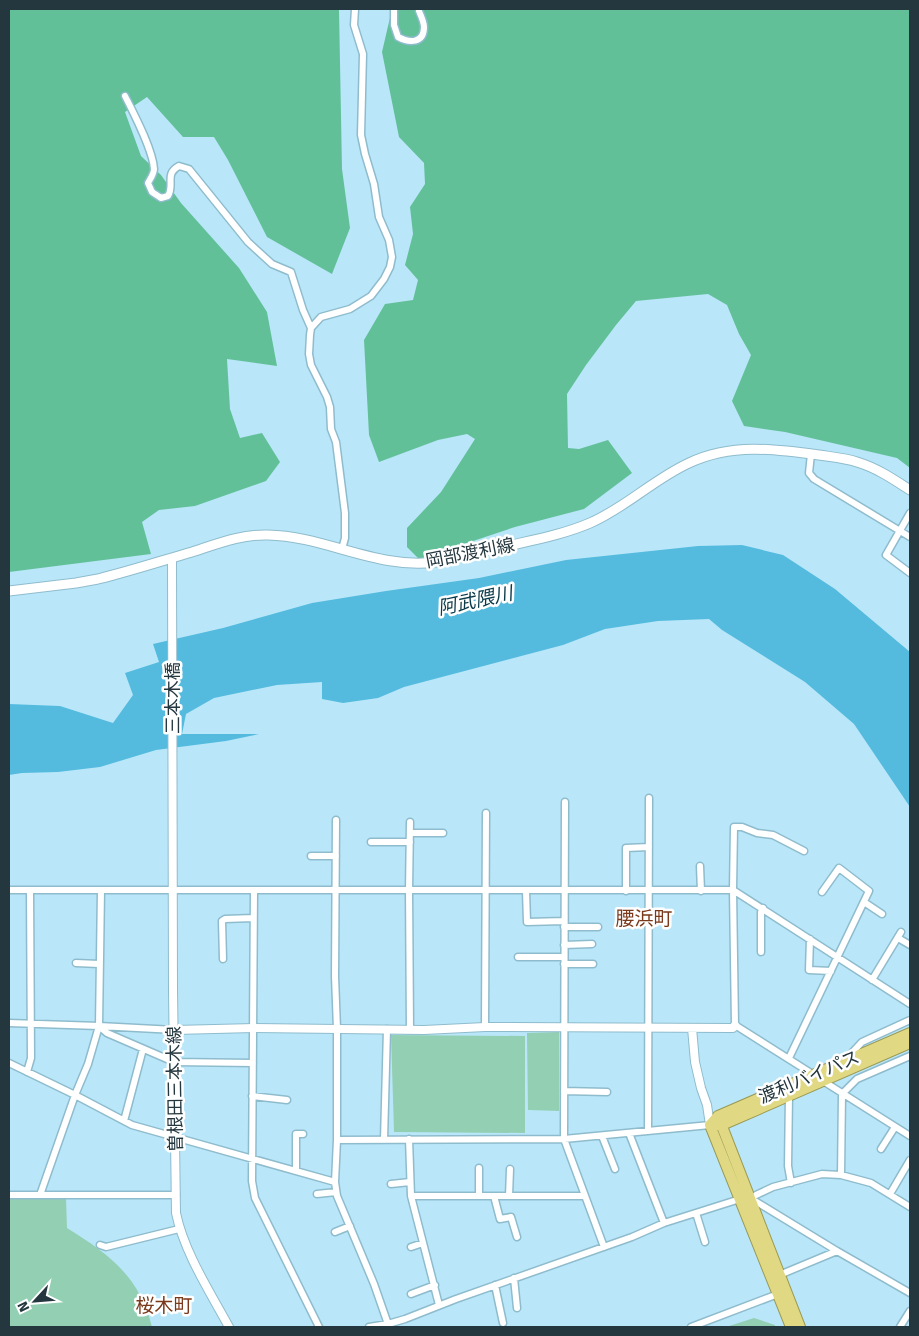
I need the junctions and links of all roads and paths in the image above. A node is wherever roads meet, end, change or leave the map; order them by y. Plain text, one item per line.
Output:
1 (355, 9) edge
2 (394, 9) edge
3 (419, 11) dead end
4 (125, 96) dead end
5 (311, 328) junction
6 (810, 454) junction
7 (910, 490) edge
8 (910, 513) edge
9 (900, 530) junction
10 (910, 537) edge
11 (342, 549) junction
12 (172, 558) junction
13 (910, 573) edge
14 (9, 591) edge
15 (649, 798) dead end
16 (564, 802) dead end
17 (486, 813) dead end
18 (336, 820) dead end
19 (410, 822) dead end
20 (411, 833) junction
21 (443, 834) dead end
22 (173, 839) joint
23 (371, 842) dead end
24 (410, 842) junction
25 (649, 847) junction
26 (804, 851) dead end
27 (311, 856) dead end
28 (336, 856) junction
29 (700, 866) dead end
30 (9, 890) edge
31 (30, 890) junction
32 (101, 890) junction
33 (254, 890) junction
34 (336, 890) junction
35 (409, 890) junction
36 (486, 890) junction
37 (700, 890) junction
38 (733, 890) junction
39 (174, 891) junction
40 (526, 891) junction
41 (565, 891) junction
42 (626, 891) junction
43 (649, 891) junction
44 (822, 892) dead end
45 (864, 902) junction
46 (763, 908) junction
47 (882, 914) dead end
48 (253, 918) junction
49 (564, 924) junction
50 (598, 927) dead end
51 (810, 939) junction
52 (592, 944) dead end
53 (564, 945) junction
54 (910, 945) edge
55 (761, 952) dead end
56 (518, 957) dead end
57 (838, 958) junction
58 (223, 959) dead end
59 (564, 961) junction
60 (76, 963) dead end
61 (99, 964) junction
62 (593, 964) dead end
63 (831, 971) junction
64 (872, 980) junction
65 (910, 1004) edge
66 (910, 1020) edge
67 (9, 1023) edge
68 (30, 1023) junction
69 (735, 1025) junction
70 (99, 1026) junction
71 (563, 1026) junction
72 (485, 1027) junction
73 (254, 1028) junction
74 (648, 1028) junction
75 (692, 1028) junction
76 (337, 1029) junction
77 (387, 1029) junction
78 (175, 1030) junction
79 (410, 1030) junction
80 (910, 1033) edge
81 (910, 1042) edge
82 (142, 1049) junction
83 (910, 1056) edge
84 (789, 1058) junction
85 (174, 1062) junction
86 (844, 1062) junction
87 (9, 1063) edge
88 (253, 1063) junction
89 (28, 1072) junction
90 (818, 1078) junction
91 (564, 1091) junction
92 (607, 1092) dead end
93 (842, 1094) junction
94 (75, 1095) junction
95 (789, 1095) junction
96 (252, 1096) junction
97 (288, 1100) dead end
98 (708, 1105) junction
99 (124, 1121) junction
100 (720, 1121) junction
101 (710, 1125) junction
102 (896, 1127) junction
103 (648, 1131) junction
104 (629, 1133) junction
105 (303, 1134) dead end
106 (602, 1136) junction
107 (910, 1136) edge
108 (175, 1137) junction
109 (564, 1139) junction
110 (337, 1140) junction
111 (384, 1140) junction
112 (409, 1140) junction
113 (881, 1149) dead end
114 (252, 1158) junction
115 (910, 1160) edge
116 (479, 1168) dead end
117 (510, 1169) dead end
118 (615, 1169) dead end
119 (296, 1170) junction
120 (840, 1175) junction
121 (335, 1182) junction
122 (410, 1182) junction
123 (791, 1183) junction
124 (391, 1184) dead end
125 (336, 1192) junction
126 (317, 1194) dead end
127 (890, 1194) junction
128 (9, 1195) edge
129 (40, 1195) junction
130 (176, 1195) junction
131 (411, 1196) junction
132 (479, 1196) junction
133 (494, 1196) junction
134 (509, 1196) junction
135 (585, 1196) junction
136 (749, 1197) junction
137 (910, 1207) edge
138 (696, 1213) junction
139 (664, 1223) junction
140 (350, 1226) junction
141 (180, 1229) junction
142 (335, 1232) dead end
143 (518, 1237) dead end
144 (705, 1242) dead end
145 (423, 1243) junction
146 (100, 1246) dead end
147 (410, 1247) dead end
148 (604, 1247) junction
149 (836, 1251) junction
150 (775, 1277) junction
151 (514, 1278) junction
152 (435, 1285) junction
153 (495, 1285) junction
154 (910, 1293) edge
155 (411, 1294) dead end
156 (778, 1294) junction
157 (439, 1305) junction
158 (517, 1308) dead end
159 (910, 1310) edge
160 (503, 1323) dead end
161 (389, 1326) edge
162 (229, 1327) edge
163 (319, 1327) edge
164 (369, 1327) edge
165 (691, 1327) edge
166 (791, 1327) edge
167 (800, 1327) edge
168 (900, 1327) edge

1 - 5 street
2 - 3 street
4 - 5 street
5 - 11 street
6 - 7 main road, 岡部渡利線
6 - 9 street
6 - 11 main road, 岡部渡利線
8 - 9 street
9 - 10 street
9 - 13 street
11 - 12 main road, 岡部渡利線
12 - 14 main road, 岡部渡利線
12 - 22 street, 三本木橋
15 - 25 street
16 - 41 street
17 - 36 street
18 - 28 street
19 - 20 street
20 - 21 street
20 - 24 street
22 - 39 street, 曽根田三本木線
23 - 24 street
24 - 35 street
25 - 42 street
25 - 43 street
26 - 38 street
27 - 28 street
28 - 34 street
29 - 37 street
30 - 31 street
31 - 32 street
31 - 68 street
32 - 39 street
32 - 61 street
33 - 34 street
33 - 39 street
33 - 48 street
34 - 35 street
34 - 76 street
35 - 36 street
35 - 79 street
36 - 40 street
36 - 72 street
37 - 38 street
37 - 43 street
38 - 46 street
38 - 69 street
39 - 78 street, 曽根田三本木線
40 - 41 street
40 - 49 street
41 - 42 street
41 - 49 street
42 - 43 street
43 - 74 street
44 - 45 street
45 - 47 street
45 - 57 street
46 - 51 street
46 - 55 street
48 - 58 street
48 - 73 street
49 - 50 street
49 - 53 street
51 - 57 street
51 - 63 street
52 - 53 street
53 - 59 street
54 - 64 street
56 - 59 street
57 - 63 street
57 - 64 street
59 - 62 street
59 - 71 street
60 - 61 street
61 - 70 street
63 - 84 street
64 - 65 street
66 - 86 street
67 - 68 street
68 - 70 street
68 - 89 street
69 - 75 street
69 - 84 street
70 - 78 street
70 - 82 street
70 - 94 street
71 - 72 street
71 - 74 street
71 - 91 street
72 - 79 street
73 - 76 street
73 - 78 street
73 - 88 street
74 - 75 street
74 - 103 street
75 - 98 street
76 - 77 street
76 - 110 street
77 - 79 street
77 - 111 street
78 - 85 street, 曽根田三本木線
80 - 86 highway, 渡利バイパス
81 - 90 highway, 渡利バイパス
82 - 85 street
82 - 99 street
83 - 93 street
84 - 90 street
85 - 88 street
85 - 108 street, 曽根田三本木線
86 - 90 highway, 渡利バイパス
87 - 89 street
88 - 96 street
89 - 94 street
90 - 93 street
90 - 95 highway, 渡利バイパス
90 - 100 highway, 渡利バイパス
91 - 92 street
91 - 109 street
93 - 102 street
93 - 120 street
94 - 99 street
94 - 129 street
95 - 100 highway, 渡利バイパス
95 - 123 street
96 - 97 street
96 - 114 street
98 - 100 street
98 - 101 street
99 - 108 street
100 - 101 highway, 渡利バイパス
100 - 136 highway
101 - 103 street
101 - 136 highway
102 - 107 street
102 - 113 street
103 - 104 street
104 - 106 street
104 - 139 street
105 - 119 street
106 - 109 street
106 - 118 street
108 - 114 street
108 - 130 street, 曽根田三本木線
109 - 112 street
109 - 135 street
110 - 111 street
110 - 121 street
111 - 112 street
112 - 122 street
114 - 119 street
114 - 163 street
115 - 127 street
116 - 132 street
117 - 134 street
119 - 121 street
120 - 123 street
120 - 127 street
121 - 125 street
122 - 124 street
122 - 131 street
123 - 136 street
125 - 126 street
125 - 140 street
127 - 137 street
128 - 129 street
129 - 130 street
130 - 141 street, 曽根田三本木線
131 - 132 street
131 - 145 street
132 - 133 street
133 - 134 street
133 - 143 street
134 - 135 street
135 - 148 street
136 - 138 street
136 - 149 street
136 - 150 highway
138 - 139 street
138 - 144 street
139 - 148 street
140 - 142 street
140 - 161 street
141 - 146 street
141 - 162 street, 曽根田三本木線
145 - 147 street
145 - 152 street
148 - 151 street
149 - 150 street
149 - 154 street
150 - 156 highway
150 - 167 highway
151 - 153 street
151 - 158 street
152 - 155 street
152 - 157 street
153 - 157 street
153 - 160 street
156 - 165 street
156 - 166 highway
157 - 161 street
159 - 168 street
161 - 164 street

